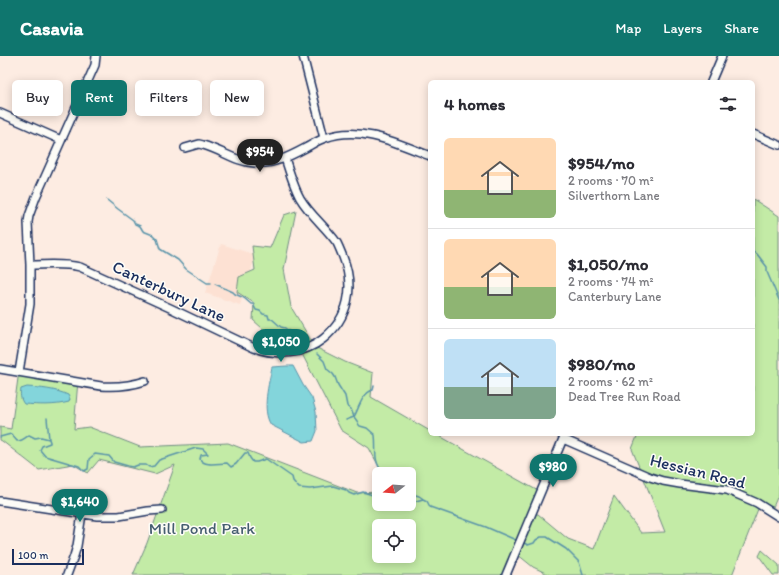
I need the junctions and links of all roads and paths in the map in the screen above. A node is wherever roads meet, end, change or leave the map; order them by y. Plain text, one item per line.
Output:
1 (96, 56) edge
2 (302, 56) edge
3 (722, 56) edge
4 (713, 80) edge
5 (0, 112) edge
6 (755, 135) edge
7 (324, 138) junction
8 (61, 140) junction
9 (779, 145) edge
10 (185, 148) dead end
11 (428, 155) edge
12 (285, 158) junction
13 (30, 265) junction
14 (0, 369) edge
15 (19, 372) junction
16 (145, 380) dead end
17 (564, 437) edge
18 (0, 501) edge
19 (162, 510) dead end
20 (82, 514) junction
21 (779, 517) edge
22 (67, 575) edge
23 (506, 575) edge

1 - 8 street
2 - 7 street
3 - 4 street
5 - 8 street
6 - 9 street
7 - 11 street
7 - 12 street
8 - 13 street
10 - 12 street
12 - 13 street, Canterbury Lane
13 - 15 street
14 - 15 street
15 - 16 street
17 - 21 street, Hessian Road
17 - 23 street
18 - 20 street
19 - 20 street
20 - 22 street

